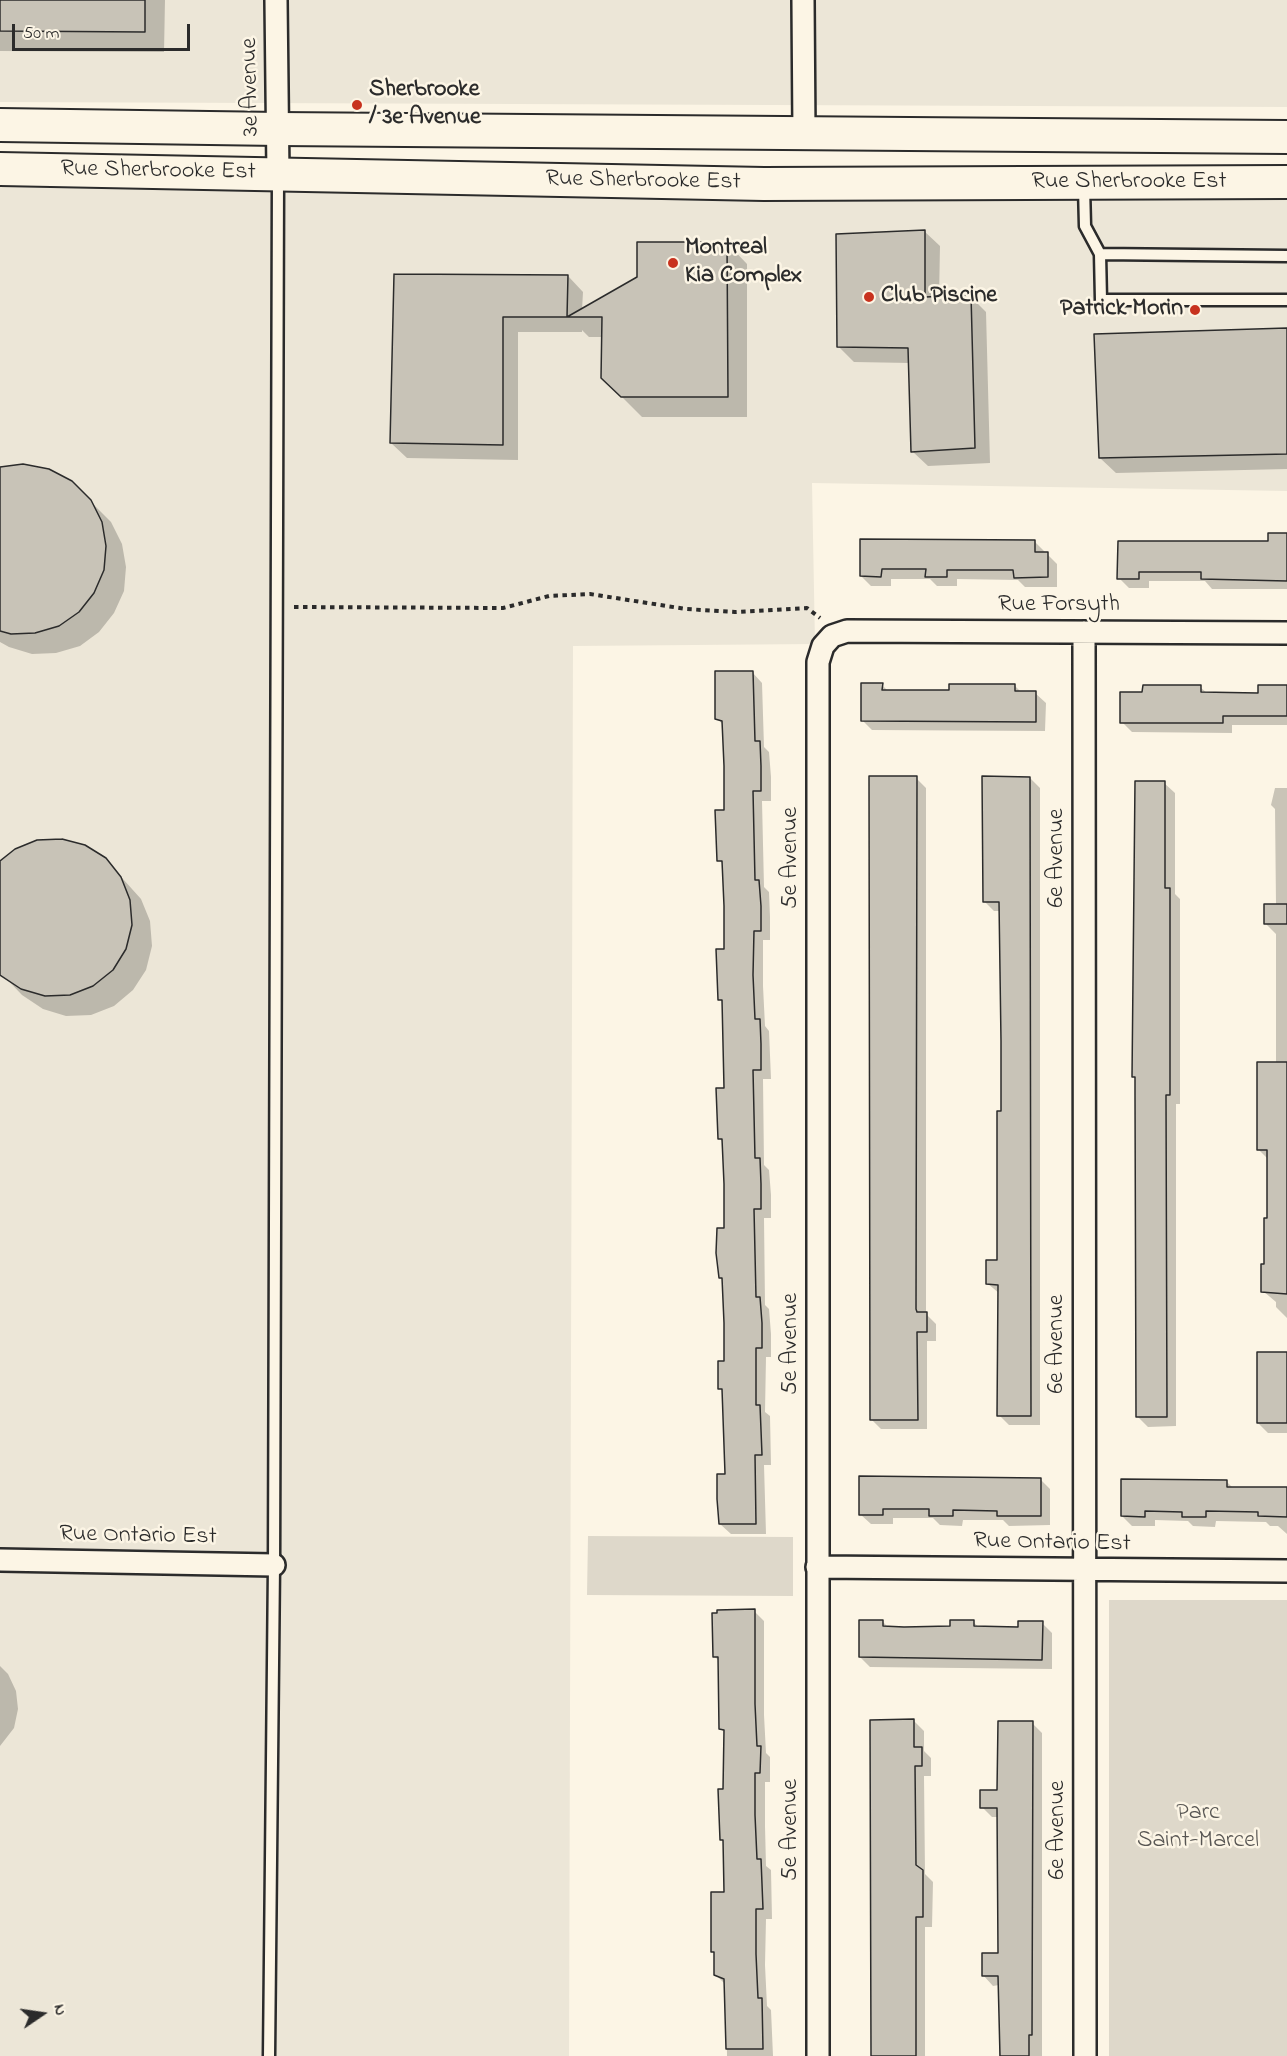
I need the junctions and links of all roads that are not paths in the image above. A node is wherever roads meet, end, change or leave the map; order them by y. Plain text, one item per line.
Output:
1 (276, 0) edge
2 (803, 0) edge
3 (0, 125) edge
4 (279, 129) junction
5 (804, 133) junction
6 (1086, 135) junction
7 (1195, 136) junction
8 (1287, 137) edge
9 (0, 170) edge
10 (278, 174) junction
11 (1201, 182) junction
12 (1287, 182) edge
13 (805, 184) junction
14 (1084, 184) junction
15 (1100, 254) junction
16 (1287, 256) edge
17 (1287, 300) edge
18 (828, 629) joint
19 (1084, 632) junction
20 (1287, 633) edge
21 (0, 1560) edge
22 (274, 1564) junction
23 (817, 1567) junction
24 (1083, 1571) junction
25 (1287, 1571) edge
26 (270, 2056) edge
27 (818, 2056) edge
28 (1085, 2056) edge

1 - 4 street, 3e Avenue
2 - 5 street
3 - 4 main road, Rue Sherbrooke Est
4 - 5 main road, Rue Sherbrooke Est
4 - 10 street, 3e Avenue
5 - 6 main road, Rue Sherbrooke Est
5 - 13 main road
6 - 7 main road, Rue Sherbrooke Est
6 - 14 main road
7 - 8 main road, Rue Sherbrooke Est
7 - 11 main road
9 - 10 main road, Rue Sherbrooke Est
10 - 13 main road, Rue Sherbrooke Est
10 - 22 lane
11 - 12 main road, Rue Sherbrooke Est
11 - 14 main road, Rue Sherbrooke Est
13 - 14 main road, Rue Sherbrooke Est
14 - 15 lane
15 - 16 lane
15 - 17 lane
18 - 19 street, Rue Forsyth
18 - 23 street, 5e Avenue
19 - 20 street, Rue Forsyth
19 - 24 street, 6e Avenue
21 - 22 street, Rue Ontario Est
22 - 26 lane
23 - 24 street, Rue Ontario Est
23 - 27 street, 5e Avenue
24 - 25 street, Rue Ontario Est
24 - 28 street, 6e Avenue

